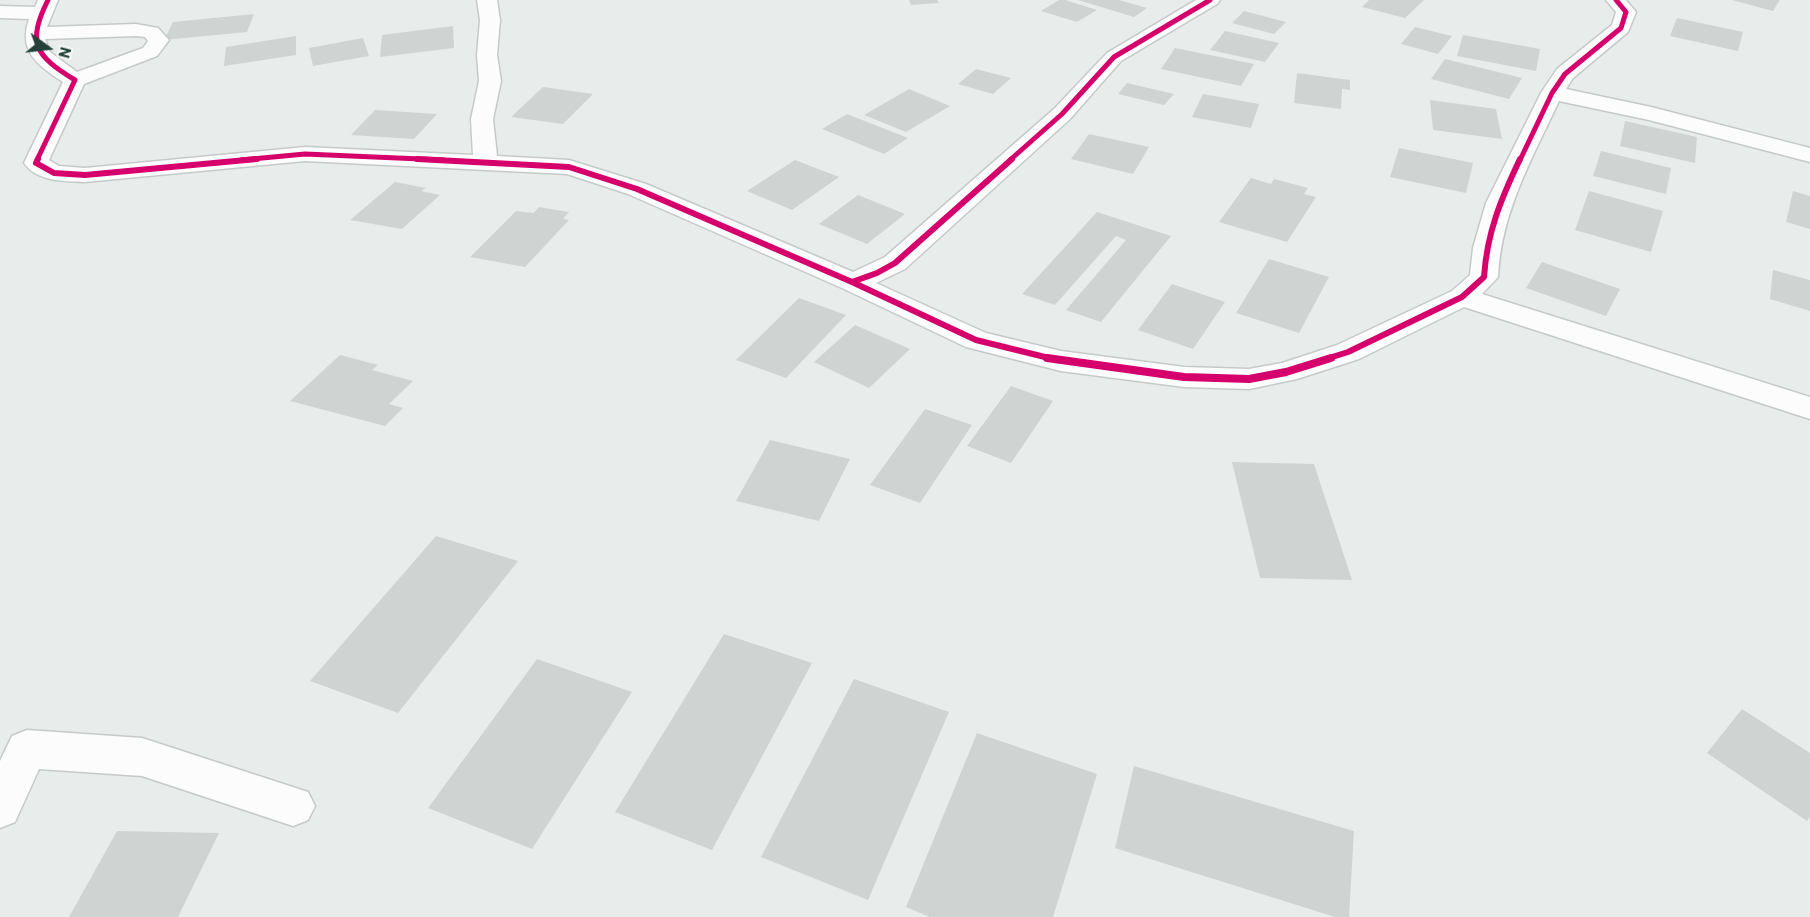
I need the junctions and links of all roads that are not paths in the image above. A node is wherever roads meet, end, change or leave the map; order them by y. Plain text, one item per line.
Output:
1 (488, 0) edge
2 (1210, 0) edge
3 (1616, 0) edge
4 (0, 12) edge
5 (41, 16) edge
6 (75, 80) junction
7 (1552, 93) junction
8 (1810, 155) edge
9 (486, 161) junction
10 (852, 282) junction
11 (1462, 297) junction
12 (1810, 408) edge
13 (293, 806) dead end
14 (0, 808) edge

1 - 9 street
2 - 10 street
3 - 7 street
4 - 5 street
5 - 6 street
5 - 6 street
6 - 9 street
7 - 8 street
7 - 11 street
9 - 10 street
10 - 11 street
11 - 12 street
13 - 14 street

